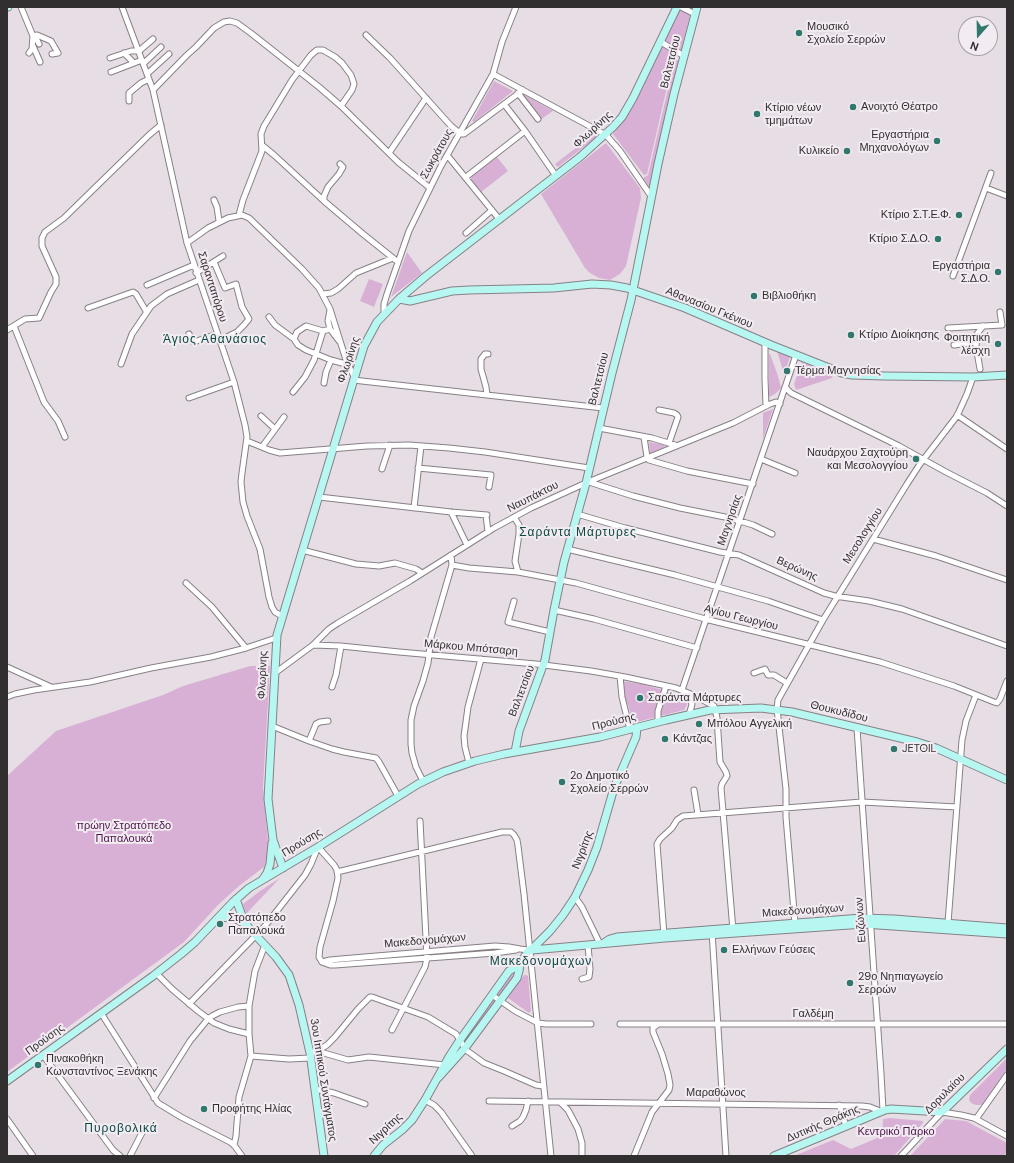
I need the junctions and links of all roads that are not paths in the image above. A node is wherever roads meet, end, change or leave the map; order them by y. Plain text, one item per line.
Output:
1 (21, 7) edge
2 (122, 7) edge
3 (516, 7) edge
4 (677, 7) edge
5 (681, 7) edge
6 (696, 11) edge
7 (366, 35) dead end
8 (34, 36) junction
9 (153, 39) dead end
10 (661, 42) junction
11 (39, 44) dead end
12 (33, 46) junction
13 (161, 47) dead end
14 (138, 51) junction
15 (29, 53) dead end
16 (124, 53) junction
17 (52, 54) dead end
18 (169, 54) dead end
19 (684, 56) junction
20 (110, 58) dead end
21 (40, 62) dead end
22 (143, 62) junction
23 (134, 63) junction
24 (299, 71) junction
25 (111, 72) dead end
26 (493, 74) junction
27 (148, 76) junction
28 (153, 90) junction
29 (521, 91) junction
30 (426, 98) junction
31 (129, 101) dead end
32 (504, 104) junction
33 (341, 106) junction
34 (538, 119) dead end
35 (161, 125) junction
36 (525, 131) junction
37 (460, 134) junction
38 (606, 135) junction
39 (262, 146) junction
40 (389, 154) junction
41 (447, 155) junction
42 (340, 164) dead end
43 (991, 173) dead end
44 (556, 176) junction
45 (466, 177) junction
46 (430, 188) junction
47 (986, 188) junction
48 (652, 196) junction
49 (1007, 196) edge
50 (214, 200) dead end
51 (324, 201) junction
52 (492, 210) junction
53 (239, 215) junction
54 (500, 220) junction
55 (219, 221) junction
56 (466, 232) dead end
57 (187, 243) junction
58 (223, 256) dead end
59 (393, 258) junction
60 (214, 262) junction
61 (398, 262) junction
62 (194, 265) junction
63 (196, 273) junction
64 (953, 276) dead end
65 (199, 280) junction
66 (146, 285) dead end
67 (633, 290) junction
68 (323, 294) junction
69 (400, 299) junction
70 (88, 308) dead end
71 (330, 309) junction
72 (146, 311) junction
73 (1000, 312) dead end
74 (384, 314) junction
75 (269, 317) dead end
76 (14, 326) junction
77 (983, 326) junction
78 (948, 328) dead end
79 (330, 329) junction
80 (7, 330) edge
81 (323, 331) junction
82 (189, 334) dead end
83 (217, 334) junction
84 (294, 339) junction
85 (219, 341) junction
86 (976, 342) junction
87 (341, 343) junction
88 (765, 343) junction
89 (954, 345) dead end
90 (316, 354) junction
91 (488, 354) dead end
92 (796, 355) junction
93 (331, 360) junction
94 (348, 363) junction
95 (121, 364) dead end
96 (980, 369) dead end
97 (1007, 375) edge
98 (973, 377) junction
99 (353, 378) junction
100 (234, 382) junction
101 (324, 383) dead end
102 (785, 387) junction
103 (293, 392) dead end
104 (487, 395) junction
105 (189, 398) dead end
106 (780, 404) junction
107 (766, 406) junction
108 (603, 408) junction
109 (659, 410) dead end
110 (958, 415) junction
111 (261, 416) dead end
112 (284, 417) dead end
113 (599, 428) junction
114 (275, 430) junction
115 (65, 437) dead end
116 (644, 437) junction
117 (247, 441) junction
118 (668, 443) junction
119 (390, 445) junction
120 (420, 446) junction
121 (675, 446) junction
122 (262, 447) junction
123 (334, 449) junction
124 (1007, 449) edge
125 (647, 457) junction
126 (924, 459) junction
127 (761, 460) junction
128 (418, 468) junction
129 (589, 468) junction
130 (382, 469) dead end
131 (795, 474) dead end
132 (587, 482) junction
133 (753, 484) junction
134 (489, 487) dead end
135 (319, 497) junction
136 (1007, 506) edge
137 (414, 508) junction
138 (451, 512) junction
139 (577, 514) junction
140 (514, 517) junction
141 (740, 521) junction
142 (488, 532) junction
143 (772, 534) dead end
144 (873, 538) junction
145 (467, 545) junction
146 (567, 549) junction
147 (302, 550) junction
148 (729, 554) junction
149 (451, 555) junction
150 (452, 565) junction
151 (518, 572) junction
152 (422, 573) junction
153 (560, 580) junction
154 (1007, 580) edge
155 (186, 583) dead end
156 (718, 587) junction
157 (837, 597) junction
158 (514, 601) dead end
159 (554, 610) junction
160 (282, 616) junction
161 (707, 620) junction
162 (823, 620) junction
163 (550, 632) junction
164 (276, 638) junction
165 (809, 644) junction
166 (313, 645) junction
167 (341, 646) junction
168 (1007, 646) edge
169 (246, 648) junction
170 (697, 648) junction
171 (429, 655) junction
172 (481, 659) junction
173 (544, 664) junction
174 (7, 667) edge
175 (275, 672) junction
176 (754, 673) dead end
177 (620, 676) junction
178 (36, 680) junction
179 (1007, 681) edge
180 (787, 683) junction
181 (666, 686) junction
182 (332, 687) dead end
183 (52, 688) junction
184 (34, 690) junction
185 (684, 691) junction
186 (976, 695) junction
187 (7, 697) edge
188 (716, 709) junction
189 (777, 709) junction
190 (689, 714) junction
191 (328, 721) dead end
192 (658, 722) junction
193 (272, 726) junction
194 (633, 728) junction
195 (857, 728) junction
196 (309, 741) junction
197 (515, 752) junction
198 (961, 759) junction
199 (469, 763) junction
200 (1007, 780) edge
201 (423, 781) junction
202 (694, 790) dead end
203 (398, 796) junction
204 (862, 802) junction
205 (957, 807) junction
206 (786, 808) junction
207 (724, 813) junction
208 (698, 814) junction
209 (420, 821) dead end
210 (273, 840) junction
211 (318, 847) junction
212 (422, 851) junction
213 (283, 868) junction
214 (338, 872) junction
215 (261, 880) junction
216 (575, 897) junction
217 (236, 899) junction
218 (218, 918) junction
219 (871, 921) junction
220 (795, 923) junction
221 (948, 923) junction
222 (1007, 928) edge
223 (250, 929) junction
224 (733, 931) junction
225 (712, 932) junction
226 (1007, 934) edge
227 (257, 935) junction
228 (664, 936) junction
229 (602, 944) junction
230 (265, 945) junction
231 (588, 945) junction
232 (531, 950) junction
233 (427, 955) junction
234 (520, 964) junction
235 (156, 973) junction
236 (582, 979) dead end
237 (492, 995) junction
238 (500, 1000) junction
239 (189, 1004) junction
240 (249, 1006) junction
241 (404, 1008) junction
242 (100, 1013) junction
243 (208, 1019) junction
244 (537, 1023) junction
245 (591, 1024) dead end
246 (620, 1024) dead end
247 (718, 1024) junction
248 (878, 1024) junction
249 (1007, 1024) edge
250 (657, 1025) junction
251 (392, 1030) dead end
252 (249, 1034) junction
253 (462, 1044) junction
254 (1007, 1049) edge
255 (312, 1054) junction
256 (43, 1055) junction
257 (251, 1056) junction
258 (445, 1065) junction
259 (1007, 1075) edge
260 (438, 1078) junction
261 (7, 1081) edge
262 (543, 1086) junction
263 (314, 1089) junction
264 (154, 1098) junction
265 (425, 1100) junction
266 (489, 1100) dead end
267 (528, 1101) junction
268 (545, 1101) junction
269 (560, 1102) junction
270 (723, 1103) junction
271 (365, 1104) dead end
272 (658, 1104) junction
273 (839, 1105) junction
274 (882, 1111) junction
275 (942, 1112) junction
276 (7, 1119) edge
277 (976, 1119) junction
278 (512, 1126) dead end
279 (846, 1126) junction
280 (144, 1129) dead end
281 (1007, 1136) edge
282 (234, 1145) junction
283 (34, 1156) edge
284 (120, 1156) edge
285 (130, 1156) edge
286 (242, 1156) edge
287 (324, 1156) edge
288 (374, 1156) edge
289 (472, 1156) edge
290 (551, 1156) edge
291 (582, 1156) edge
292 (634, 1156) edge
293 (726, 1156) edge
294 (774, 1156) edge
295 (901, 1156) edge

1 - 8 street
2 - 14 street, Σαρανταπόρου
3 - 26 street, Σωκράτους
4 - 10 street, Φλωρίνης
5 - 6 street
6 - 19 street, Βαλτετσίου
7 - 30 street
8 - 11 street
8 - 12 street
8 - 17 street
9 - 14 street
10 - 19 street
10 - 38 street, Φλωρίνης
12 - 15 street
12 - 21 street
13 - 22 street
14 - 16 street
14 - 22 street, Σαρανταπόρου
16 - 20 street
16 - 23 street
18 - 27 street
19 - 48 street, Βαλτετσίου
22 - 23 street
22 - 27 street, Σαρανταπόρου
23 - 25 street
24 - 28 street
24 - 33 street
24 - 33 street
24 - 39 street
26 - 29 street
26 - 37 street, Σωκράτους
27 - 28 street, Σαρανταπόρου
27 - 31 street
28 - 35 street, Σαρανταπόρου
29 - 32 street
29 - 34 street
29 - 38 street
30 - 37 street
30 - 40 street
32 - 36 street
32 - 37 street
33 - 40 street
35 - 57 street, Σαρανταπόρου
35 - 76 street
36 - 44 street
36 - 45 street
37 - 41 street, Σωκράτους
38 - 44 street, Φλωρίνης
38 - 48 street
39 - 51 street
39 - 53 street
40 - 46 street
41 - 45 street
41 - 46 street, Σωκράτους
42 - 51 street
43 - 47 street
44 - 54 street, Φλωρίνης
45 - 52 street
46 - 61 street, Σωκράτους
47 - 49 street
47 - 64 street
48 - 67 street, Βαλτετσίου
50 - 55 street
51 - 59 street
52 - 54 street
52 - 56 street
53 - 55 street
53 - 68 street
54 - 69 street, Φλωρίνης
55 - 57 street
57 - 62 street, Σαρανταπόρου
58 - 60 street
59 - 61 street
59 - 68 street
60 - 63 street
60 - 85 street
61 - 74 street, Σωκράτους
62 - 63 street, Σαρανταπόρου
62 - 66 street
63 - 65 street, Σαρανταπόρου
65 - 72 street
65 - 83 street, Σαρανταπόρου
67 - 69 street, Αθανασίου Γκένιου
67 - 88 street, Αθανασίου Γκένιου
67 - 108 street, Βαλτετσίου
68 - 71 street
69 - 74 street, Φλωρίνης
70 - 72 street
71 - 79 street
71 - 87 street
72 - 95 street
73 - 77 street
74 - 99 street, Φλωρίνης
75 - 84 street
76 - 80 street
76 - 115 street
77 - 78 street
77 - 86 street
79 - 81 street
79 - 87 street
81 - 84 street
81 - 90 street
82 - 83 street
83 - 85 street, Σαρανταπόρου
84 - 90 street
85 - 100 street, Σαρανταπόρου
86 - 89 street
86 - 96 street
87 - 94 street
88 - 92 street, Αθανασίου Γκένιου
88 - 107 street
90 - 93 street
90 - 103 street
91 - 104 street
92 - 98 street, Αθανασίου Γκένιου
92 - 102 street, Μαγνησίας
93 - 94 street
93 - 101 street
94 - 99 street
97 - 98 street, Αθανασίου Γκένιου
98 - 110 street, Μεσολογγίου
99 - 104 street
99 - 123 street, Φλωρίνης
100 - 105 street
100 - 117 street, Σαρανταπόρου
102 - 106 street, Μαγνησίας
102 - 126 street
104 - 108 street
106 - 107 street, Ναυπάκτου
106 - 127 street, Μαγνησίας
107 - 121 street, Ναυπάκτου
108 - 113 street, Βαλτετσίου
109 - 118 street
110 - 124 street
110 - 126 street, Μεσολογγίου
111 - 114 street
112 - 114 street
113 - 116 street
113 - 129 street, Βαλτετσίου
114 - 122 street
116 - 118 street
116 - 125 street
117 - 122 street
117 - 160 street, Σαρανταπόρου
118 - 121 street
119 - 120 street
119 - 123 street
119 - 130 street
120 - 128 street
120 - 129 street
121 - 125 street, Ναυπάκτου
122 - 123 street
123 - 135 street, Φλωρίνης
125 - 132 street, Ναυπάκτου
125 - 133 street
126 - 136 street
126 - 144 street, Μεσολογγίου
127 - 131 street
127 - 133 street, Μαγνησίας
128 - 134 street
128 - 137 street
129 - 132 street, Βαλτετσίου
132 - 139 street, Βαλτετσίου
132 - 140 street, Ναυπάκτου
132 - 141 street
133 - 141 street, Μαγνησίας
135 - 137 street
135 - 147 street, Φλωρίνης
137 - 138 street
138 - 142 street
138 - 145 street
139 - 146 street, Βαλτετσίου
139 - 148 street, Βερώνης
140 - 142 street, Ναυπάκτου
140 - 151 street
141 - 143 street
141 - 148 street, Μαγνησίας
142 - 145 street, Ναυπάκτου
144 - 154 street
144 - 157 street, Μεσολογγίου
145 - 149 street, Ναυπάκτου
146 - 153 street, Βαλτετσίου
146 - 156 street
147 - 152 street
147 - 160 street, Φλωρίνης
148 - 156 street, Μαγνησίας
148 - 157 street, Βερώνης
149 - 150 street
149 - 152 street, Ναυπάκτου
150 - 151 street, Αγίου Γεωργίου
150 - 171 street
151 - 153 street, Αγίου Γεωργίου
152 - 166 street, Ναυπάκτου
153 - 159 street, Βαλτετσίου
153 - 161 street, Αγίου Γεωργίου
155 - 169 street
156 - 161 street, Μαγνησίας
156 - 162 street
157 - 162 street, Μεσολογγίου
157 - 168 street, Βερώνης
158 - 163 street
159 - 163 street, Βαλτετσίου
159 - 170 street
160 - 164 street, Φλωρίνης
161 - 165 street, Αγίου Γεωργίου
161 - 170 street, Μαγνησίας
162 - 165 street, Μεσολογγίου
163 - 173 street, Βαλτετσίου
164 - 169 street
164 - 175 street, Φλωρίνης
165 - 180 street, Μεσολογγίου
165 - 186 street, Αγίου Γεωργίου
166 - 167 street, Μάρκου Μπότσαρη
166 - 175 street
167 - 171 street, Μάρκου Μπότσαρη
167 - 182 street
169 - 183 street
170 - 185 street, Μαγνησίας
171 - 172 street, Μάρκου Μπότσαρη
171 - 201 street
172 - 173 street, Μάρκου Μπότσαρη
172 - 199 street
173 - 177 street, Μάρκου Μπότσαρη
173 - 197 street, Βαλτετσίου
174 - 178 street
175 - 193 street, Φλωρίνης
176 - 180 street
177 - 181 street, Μάρκου Μπότσαρη
177 - 194 street
178 - 183 street
178 - 184 street
179 - 186 street, Αγίου Γεωργίου
180 - 189 street, Μεσολογγίου
181 - 185 street, Μάρκου Μπότσαρη
181 - 192 street
183 - 184 street
184 - 187 street
185 - 188 street, Μάρκου Μπότσαρη
185 - 190 street, Μαγνησίας
186 - 198 street
188 - 189 street, Θουκυδίδου
188 - 190 street, Θουκυδίδου
188 - 207 street
189 - 195 street, Θουκυδίδου
189 - 206 street
190 - 192 street, Θουκυδίδου
191 - 196 street
192 - 194 street, Προύσης
193 - 196 street
193 - 210 street, Φλωρίνης
194 - 197 street, Προύσης
194 - 216 street, Νιγρίτης
195 - 198 street, Θουκυδίδου
195 - 204 street, Ευζώνων
196 - 203 street
197 - 199 street, Προύσης
198 - 200 street, Θουκυδίδου
198 - 205 street
199 - 201 street, Προύσης
201 - 203 street, Προύσης
202 - 208 street
203 - 211 street, Προύσης
204 - 205 street
204 - 206 street
204 - 219 street, Ευζώνων
205 - 221 street
206 - 207 street
206 - 220 street
207 - 208 street
207 - 224 street
208 - 228 street
209 - 212 street
210 - 213 street, Φλωρίνης
210 - 215 street, Φλωρίνης
211 - 213 street, Προύσης
211 - 214 street
211 - 227 street
212 - 214 street
212 - 232 street
212 - 233 street
213 - 215 street, Προύσης
214 - 233 street, Μακεδονομάχων
215 - 217 street, Προύσης
216 - 229 street
216 - 232 street, Νιγρίτης
217 - 218 street, Προύσης
217 - 223 street
218 - 223 street, 3ου Ιππικού Συντάγματος
218 - 235 street, Προύσης
219 - 220 street, Μακεδονομάχων
219 - 221 street, Μακεδονομάχων
219 - 224 street, Μακεδονομάχων
219 - 226 street, Μακεδονομάχων
219 - 248 street, Ευζώνων
220 - 224 street, Μακεδονομάχων
221 - 222 street, Μακεδονομάχων
223 - 227 street, 3ου Ιππικού Συντάγματος
224 - 225 street, Μακεδονομάχων
225 - 228 street, Μακεδονομάχων
225 - 247 street
227 - 230 street, 3ου Ιππικού Συντάγματος
227 - 239 street
228 - 229 street, Μακεδονομάχων
229 - 231 street, Μακεδονομάχων
230 - 240 street
230 - 255 street, 3ου Ιππικού Συντάγματος
231 - 232 street, Μακεδονομάχων
231 - 236 street
232 - 233 street, Μακεδονομάχων
232 - 234 street, Νιγρίτης
232 - 244 street
233 - 241 street
234 - 237 street, Νιγρίτης
234 - 238 street, Νιγρίτης
235 - 239 street
235 - 242 street, Προύσης
237 - 238 street
237 - 253 street, Νιγρίτης
238 - 244 street
238 - 253 street, Νιγρίτης
239 - 243 street
240 - 243 street
240 - 252 street
241 - 251 street
241 - 253 street
241 - 255 street
242 - 256 street, Προύσης
242 - 264 street
243 - 252 street
243 - 264 street
244 - 245 street
244 - 262 street
246 - 250 street, Γαλδέμη
247 - 248 street, Γαλδέμη
247 - 250 street, Γαλδέμη
247 - 270 street
248 - 249 street, Γαλδέμη
248 - 274 street, Ευζώνων
250 - 272 street
252 - 257 street
253 - 258 street, Νιγρίτης
253 - 260 street, Νιγρίτης
253 - 262 street
254 - 275 street, Δορυλαίου
255 - 257 street
255 - 258 street
255 - 263 street, 3ου Ιππικού Συντάγματος
256 - 261 street, Προύσης
256 - 284 street
257 - 282 street
258 - 260 street, Νιγρίτης
259 - 277 street
260 - 265 street, Νιγρίτης
262 - 268 street
263 - 271 street
263 - 287 street, 3ου Ιππικού Συντάγματος
264 - 282 street
265 - 288 street, Νιγρίτης
265 - 289 street
266 - 267 street, Μαραθώνος
267 - 268 street, Μαραθώνος
267 - 278 street
268 - 269 street, Μαραθώνος
268 - 290 street
269 - 272 street, Μαραθώνος
269 - 291 street
270 - 272 street, Μαραθώνος
270 - 273 street, Μαραθώνος
270 - 293 street
272 - 292 street
273 - 274 street, Μαραθώνος
273 - 279 street
274 - 275 street, Μαραθώνος
274 - 279 street, Δυτικής Θράκης
275 - 277 street
275 - 295 street, Δορυλαίου
276 - 283 street
277 - 281 street
279 - 294 street, Δυτικής Θράκης
280 - 285 street
282 - 286 street

